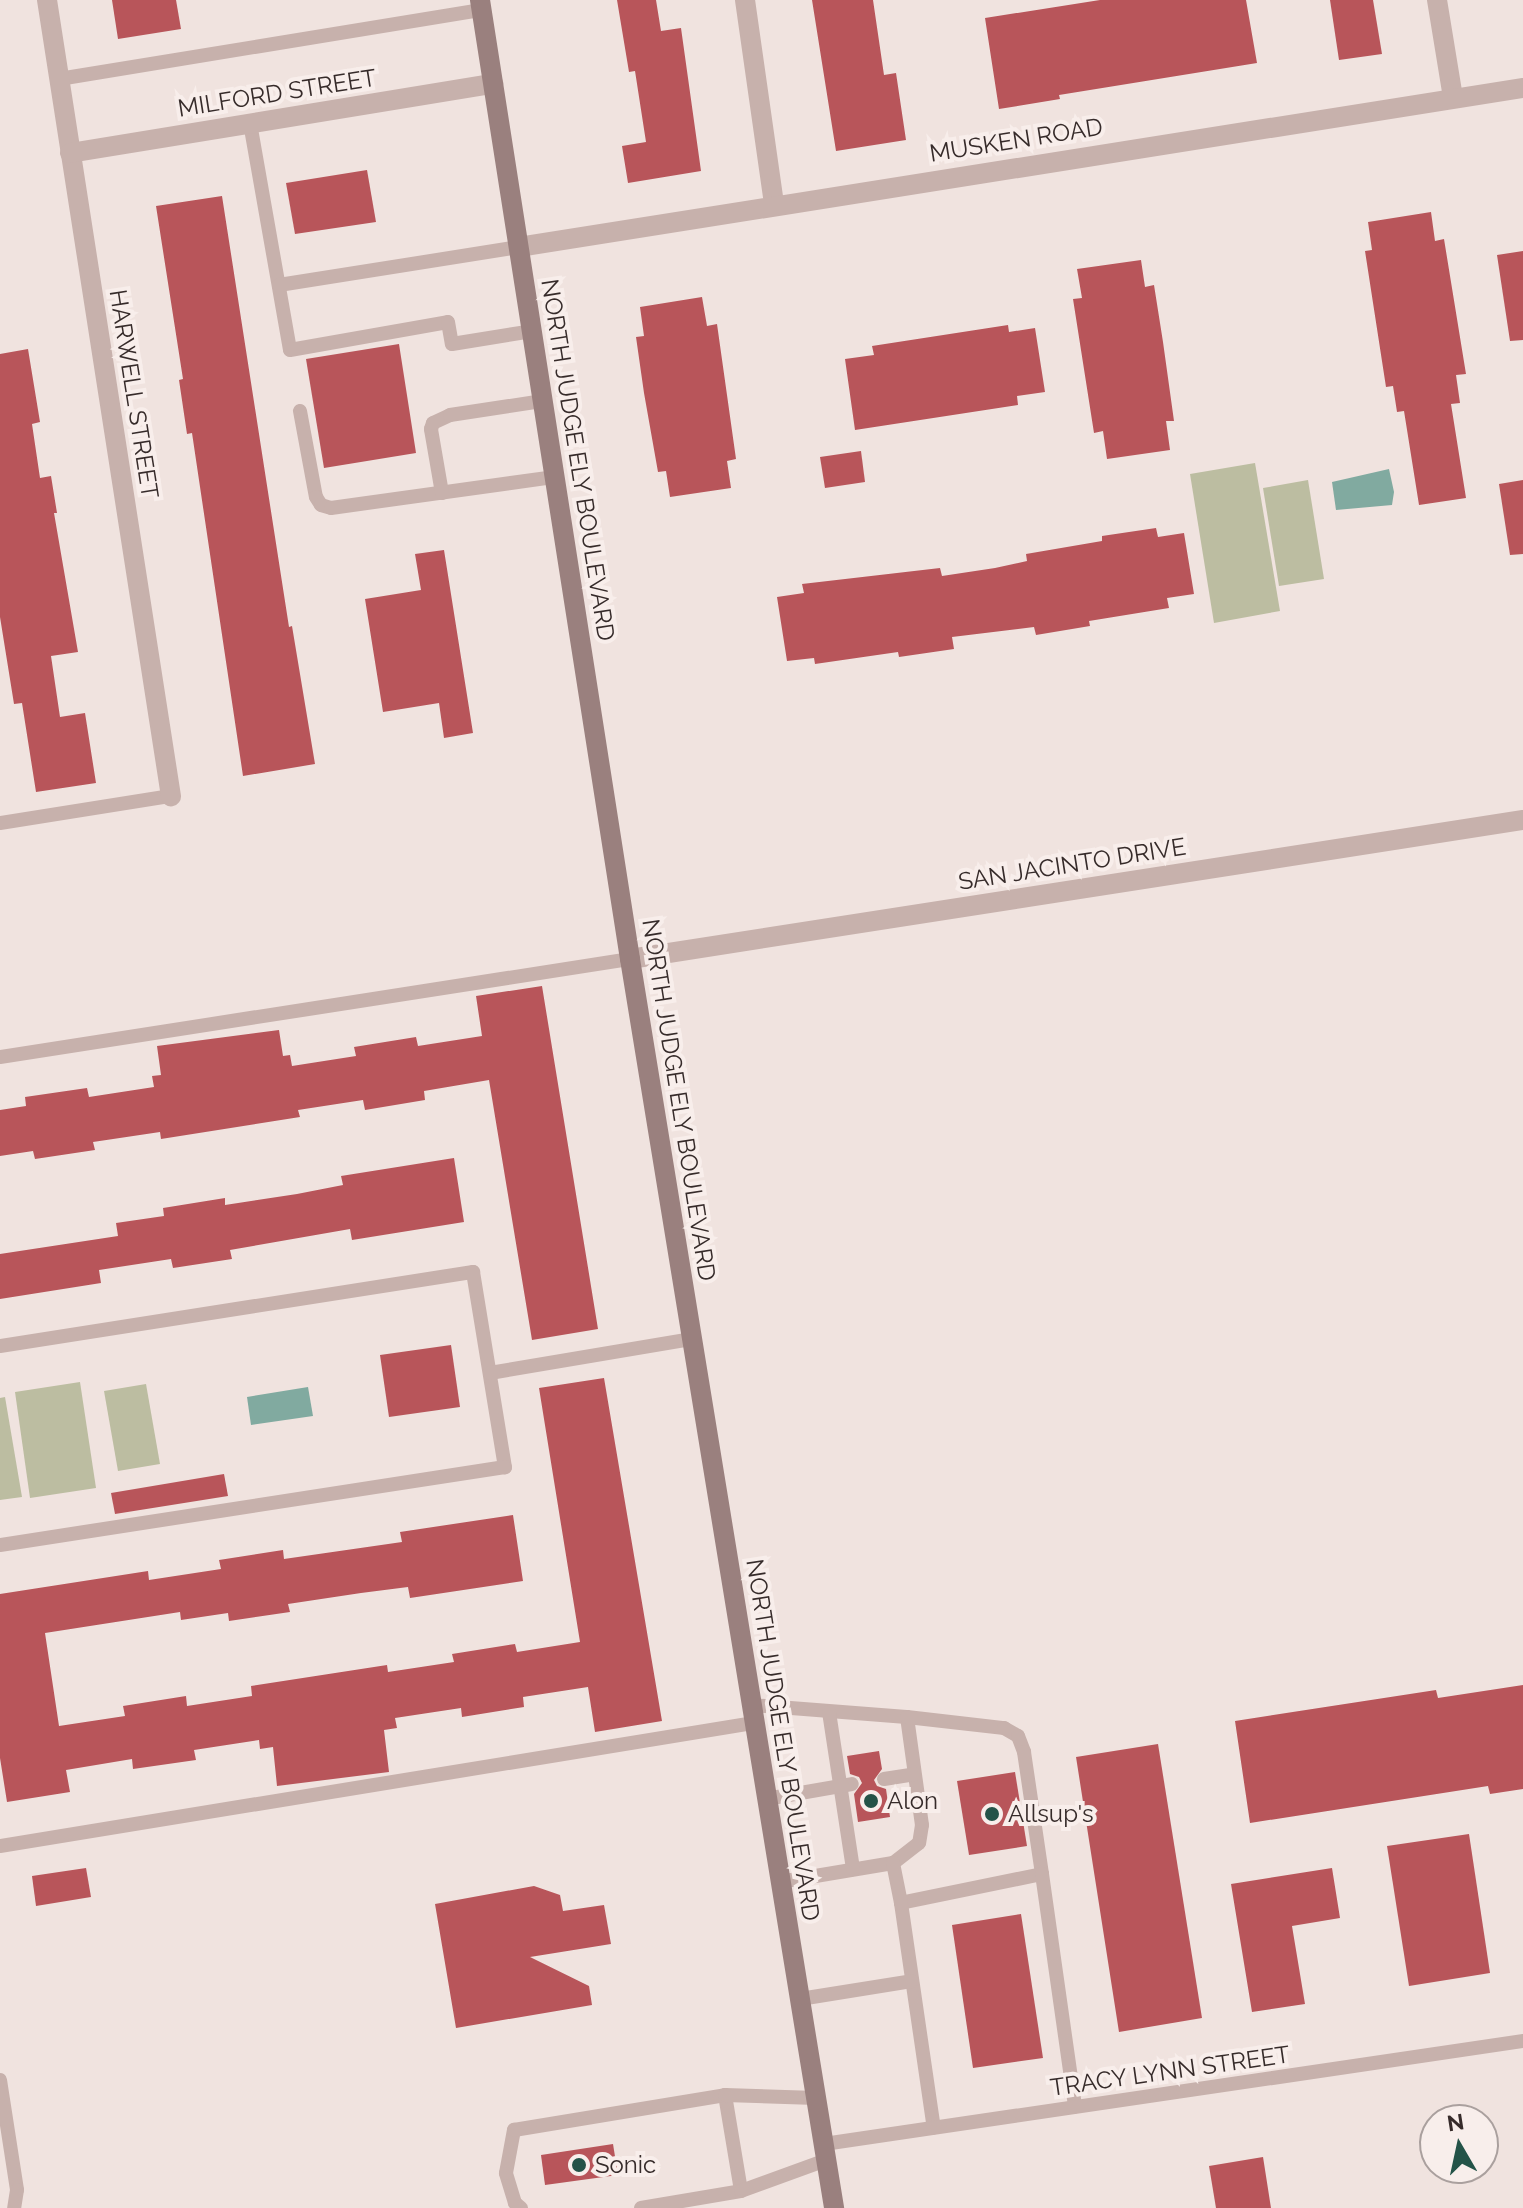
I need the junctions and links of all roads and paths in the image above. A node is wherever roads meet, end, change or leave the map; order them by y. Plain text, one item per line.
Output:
1 (47, 0) edge
2 (745, 0) edge
3 (1437, 0) edge
4 (480, 5) edge
5 (59, 79) junction
6 (493, 84) junction
7 (1523, 88) edge
8 (1453, 98) junction
9 (250, 123) junction
10 (70, 153) junction
11 (774, 205) junction
12 (519, 247) junction
13 (279, 285) junction
14 (532, 331) junction
15 (543, 401) junction
16 (300, 411) dead end
17 (555, 477) junction
18 (442, 493) junction
19 (171, 796) joint
20 (1523, 820) edge
21 (0, 823) edge
22 (630, 959) junction
23 (0, 1057) edge
24 (692, 1339) junction
25 (0, 1346) edge
26 (490, 1373) junction
27 (0, 1545) edge
28 (829, 1712) junction
29 (752, 1714) junction
30 (907, 1717) junction
31 (914, 1774) junction
32 (884, 1779) dead end
33 (846, 1785) junction
34 (766, 1799) junction
35 (0, 1846) edge
36 (893, 1863) junction
37 (853, 1869) junction
38 (1042, 1874) junction
39 (780, 1882) junction
40 (901, 1903) junction
41 (912, 1981) junction
42 (800, 1999) junction
43 (1523, 2041) edge
44 (0, 2080) edge
45 (725, 2095) junction
46 (816, 2098) junction
47 (1075, 2107) junction
48 (934, 2128) junction
49 (825, 2152) junction
50 (741, 2191) junction
51 (14, 2208) edge
52 (521, 2208) edge
53 (641, 2208) edge
54 (834, 2208) edge

1 - 5 street, HARWELL STREET
2 - 11 street
3 - 8 street
4 - 5 lane
4 - 6 main road, NORTH JUDGE ELY BOULEVARD
5 - 10 street, HARWELL STREET
6 - 9 street, MILFORD STREET
6 - 12 main road, NORTH JUDGE ELY BOULEVARD
7 - 8 street, MUSKEN ROAD
8 - 11 street, MUSKEN ROAD
9 - 10 street, MILFORD STREET
9 - 13 lane
10 - 19 street, HARWELL STREET
11 - 12 street, MUSKEN ROAD
12 - 13 lane
12 - 14 main road, NORTH JUDGE ELY BOULEVARD
13 - 14 lane
14 - 15 main road, NORTH JUDGE ELY BOULEVARD
15 - 17 main road, NORTH JUDGE ELY BOULEVARD
15 - 18 lane
16 - 18 lane
17 - 18 lane
17 - 22 main road, NORTH JUDGE ELY BOULEVARD
19 - 21 lane
20 - 22 street, SAN JACINTO DRIVE
22 - 23 lane
22 - 24 main road, NORTH JUDGE ELY BOULEVARD
24 - 26 lane
24 - 29 main road, NORTH JUDGE ELY BOULEVARD
25 - 26 lane
26 - 27 lane
28 - 29 lane
28 - 30 lane
28 - 33 lane
29 - 34 main road, NORTH JUDGE ELY BOULEVARD
29 - 35 lane
30 - 31 lane
30 - 38 lane
31 - 32 lane
31 - 36 lane
33 - 34 lane
33 - 37 lane
34 - 39 main road, NORTH JUDGE ELY BOULEVARD
36 - 37 lane
36 - 40 lane
37 - 39 lane
38 - 40 lane
38 - 47 lane
39 - 42 main road, NORTH JUDGE ELY BOULEVARD
40 - 41 lane
41 - 42 lane
41 - 48 lane
42 - 46 main road, NORTH JUDGE ELY BOULEVARD
43 - 47 lane, TRACY LYNN STREET
44 - 51 lane
45 - 46 lane
45 - 50 lane
45 - 52 lane
46 - 49 main road, NORTH JUDGE ELY BOULEVARD
47 - 48 lane, TRACY LYNN STREET
48 - 49 lane, TRACY LYNN STREET
49 - 50 lane, TRACY LYNN STREET
49 - 54 main road, NORTH JUDGE ELY BOULEVARD
50 - 53 lane, TRACY LYNN STREET

